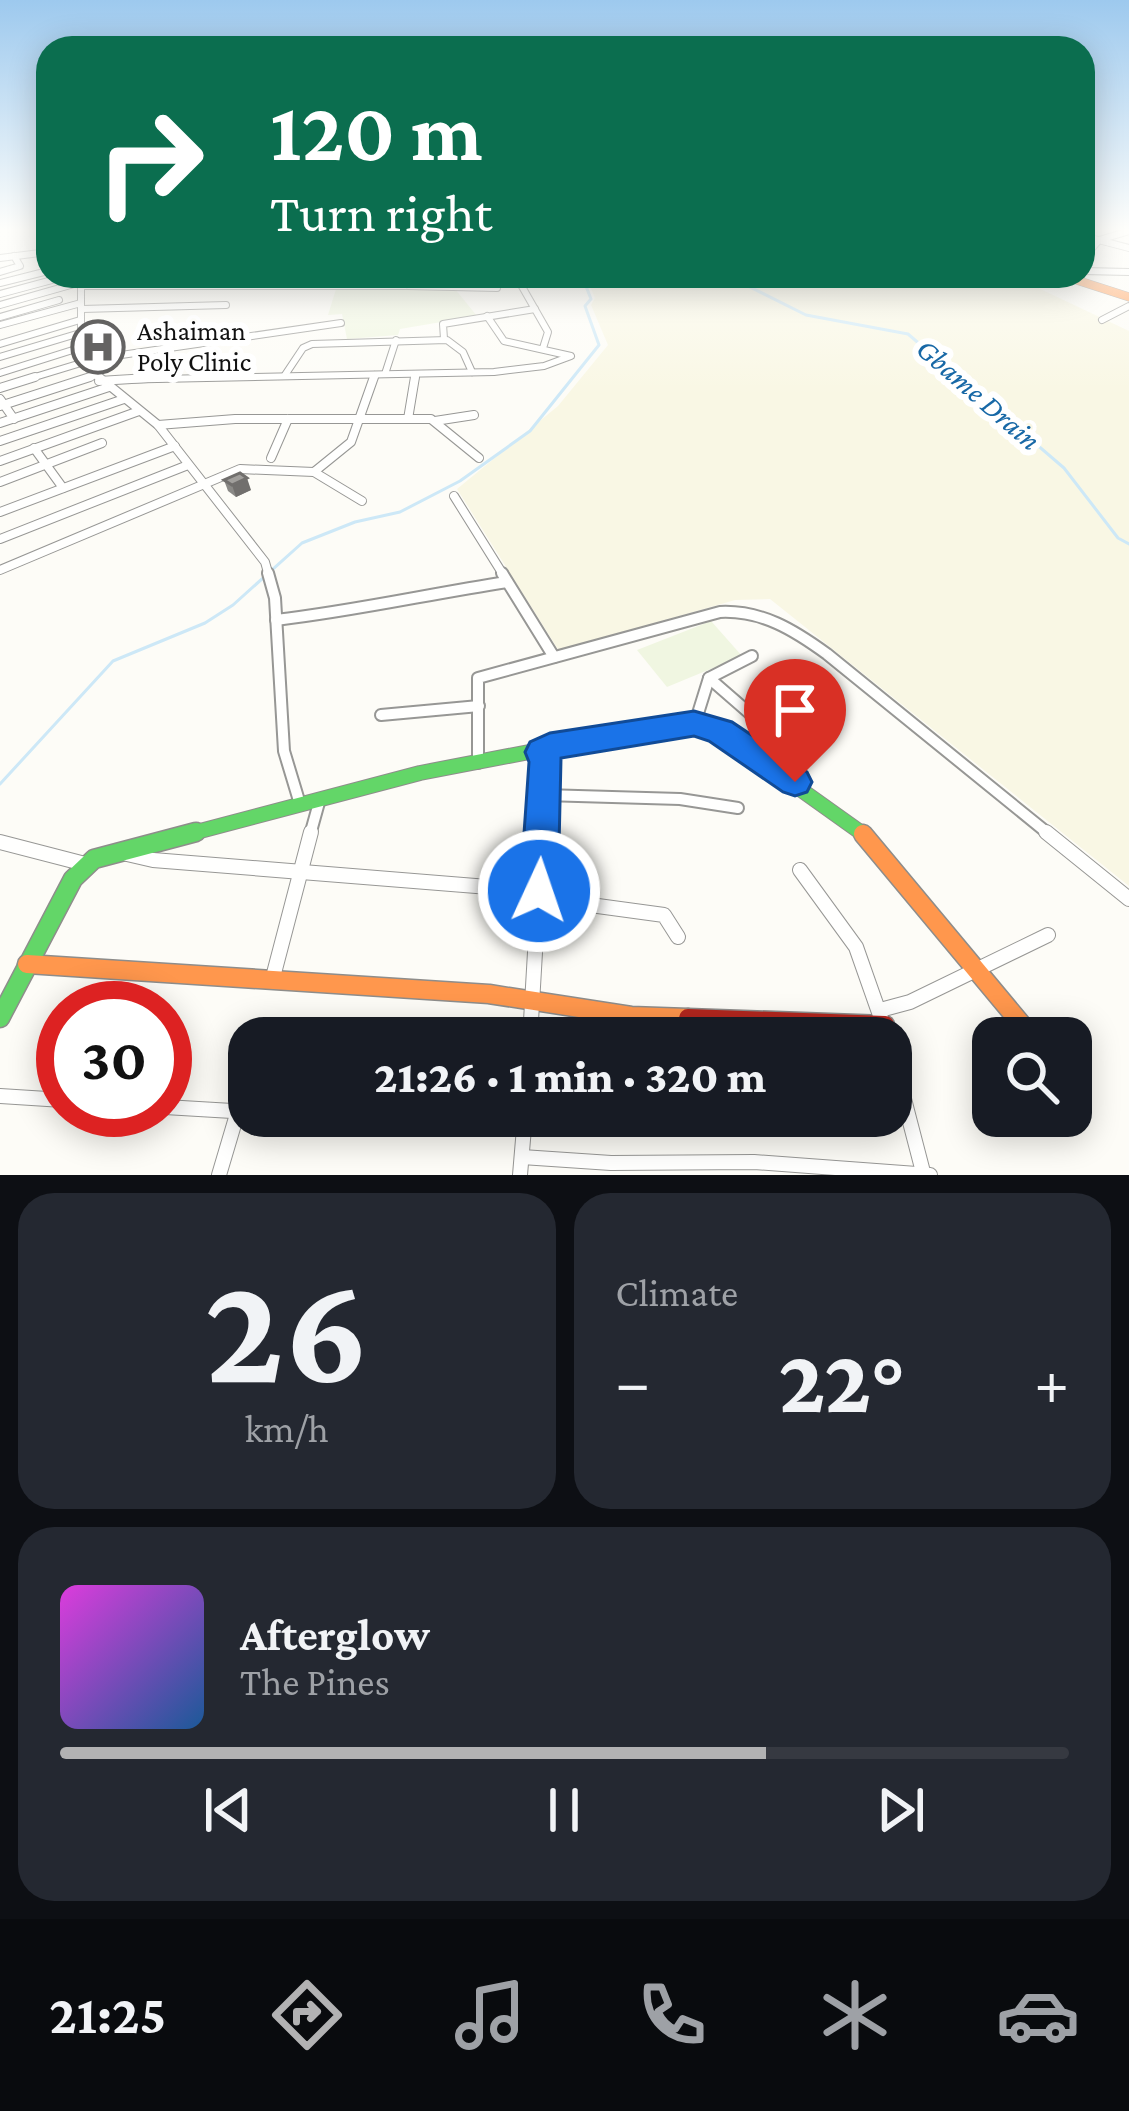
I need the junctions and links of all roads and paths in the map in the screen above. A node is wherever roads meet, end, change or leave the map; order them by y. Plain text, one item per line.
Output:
1 (34, 285) edge
2 (60, 288) edge
3 (81, 288) edge
4 (523, 288) edge
5 (1092, 288) edge
6 (0, 294) edge
7 (59, 300) dead end
8 (0, 305) edge
9 (226, 305) dead end
10 (1128, 305) edge
11 (82, 306) junction
12 (535, 309) junction
13 (487, 316) junction
14 (80, 320) junction
15 (1102, 320) dead end
16 (0, 321) edge
17 (341, 323) dead end
18 (80, 333) junction
19 (444, 339) junction
20 (396, 340) junction
21 (0, 344) edge
22 (79, 348) junction
23 (543, 348) junction
24 (0, 358) edge
25 (81, 362) junction
26 (472, 372) junction
27 (0, 373) edge
28 (416, 374) junction
29 (285, 375) junction
30 (380, 375) junction
31 (97, 378) junction
32 (109, 387) junction
33 (0, 388) edge
34 (124, 399) junction
35 (1, 403) edge
36 (139, 411) junction
37 (475, 415) dead end
38 (14, 418) junction
39 (408, 418) junction
40 (288, 419) junction
41 (361, 419) junction
42 (435, 421) junction
43 (0, 423) edge
44 (158, 425) junction
45 (23, 434) junction
46 (0, 441) edge
47 (103, 443) dead end
48 (175, 446) junction
49 (34, 448) junction
50 (271, 458) dead end
51 (479, 458) dead end
52 (0, 460) edge
53 (46, 464) junction
54 (188, 465) junction
55 (314, 472) junction
56 (0, 482) edge
57 (206, 484) junction
58 (63, 488) junction
59 (454, 496) dead end
60 (362, 501) dead end
61 (0, 512) edge
62 (0, 539) edge
63 (0, 569) edge
64 (507, 582) junction
65 (277, 620) junction
66 (752, 656) dead end
67 (554, 657) junction
68 (709, 678) junction
69 (479, 706) junction
70 (381, 715) dead end
71 (694, 723) junction
72 (785, 744) dead end
73 (541, 752) junction
74 (478, 763) junction
75 (544, 795) junction
76 (320, 799) junction
77 (300, 804) junction
78 (738, 808) dead end
79 (0, 842) edge
80 (125, 853) junction
81 (85, 864) junction
82 (303, 870) junction
83 (800, 870) dead end
84 (539, 895) junction
85 (1129, 899) edge
86 (1048, 934) dead end
87 (678, 937) dead end
88 (27, 964) junction
89 (978, 969) junction
90 (273, 977) junction
91 (533, 999) junction
92 (532, 1017) edge
93 (663, 1017) edge
94 (883, 1017) edge
95 (894, 1017) edge
96 (1016, 1017) edge
97 (0, 1018) edge
98 (0, 1096) edge
99 (36, 1098) edge
100 (192, 1109) edge
101 (228, 1111) edge
102 (912, 1121) edge
103 (234, 1137) edge
104 (524, 1137) edge
105 (522, 1157) junction
106 (927, 1173) edge
107 (219, 1175) edge
108 (520, 1175) edge

1 - 6 street
2 - 8 street
3 - 11 street
4 - 12 street
5 - 10 street
7 - 16 street
9 - 11 street
10 - 15 street
11 - 14 street
11 - 16 street
12 - 13 street
12 - 23 street
13 - 19 street
13 - 23 street
14 - 18 street
14 - 21 street
17 - 25 street
18 - 22 street
18 - 24 street
19 - 20 street
19 - 26 street
20 - 29 street
20 - 30 street
22 - 25 street
22 - 27 street
23 - 26 street
25 - 31 street
25 - 33 street
26 - 28 street
28 - 30 street
28 - 39 street
29 - 30 street
29 - 31 street
30 - 41 street
31 - 32 street
31 - 35 street
32 - 34 street
32 - 38 street
34 - 36 street
34 - 45 street
35 - 38 street
36 - 44 street
36 - 49 street
37 - 42 street
38 - 43 street
38 - 45 street
39 - 41 street
39 - 42 street
40 - 41 street
40 - 44 street
40 - 50 street
41 - 55 street
42 - 51 street
44 - 48 street
45 - 46 street
45 - 49 street
47 - 53 street
48 - 54 street
48 - 58 street
49 - 52 street
49 - 53 street
53 - 56 street
53 - 58 street
54 - 57 street
54 - 62 street
55 - 57 street
55 - 60 street
57 - 63 street
57 - 65 street
58 - 61 street
59 - 64 street
64 - 65 street
64 - 67 street
65 - 77 street
66 - 68 street
67 - 69 street
67 - 85 street
68 - 71 street
68 - 72 street
69 - 70 street
69 - 74 street
71 - 73 street
71 - 89 street
73 - 74 street
73 - 75 street
74 - 76 street
75 - 78 street
75 - 84 street
76 - 77 street
76 - 82 street
77 - 80 street
79 - 81 street
80 - 81 street
80 - 82 street
81 - 88 street
82 - 84 street
82 - 90 street
83 - 94 street
84 - 87 street
84 - 91 street
86 - 89 street
88 - 90 street
88 - 97 street
89 - 95 street
89 - 96 street
90 - 91 street
91 - 92 street
91 - 93 street
98 - 99 street
100 - 101 street
102 - 106 street
103 - 107 street
104 - 105 street
105 - 106 street
105 - 108 street

